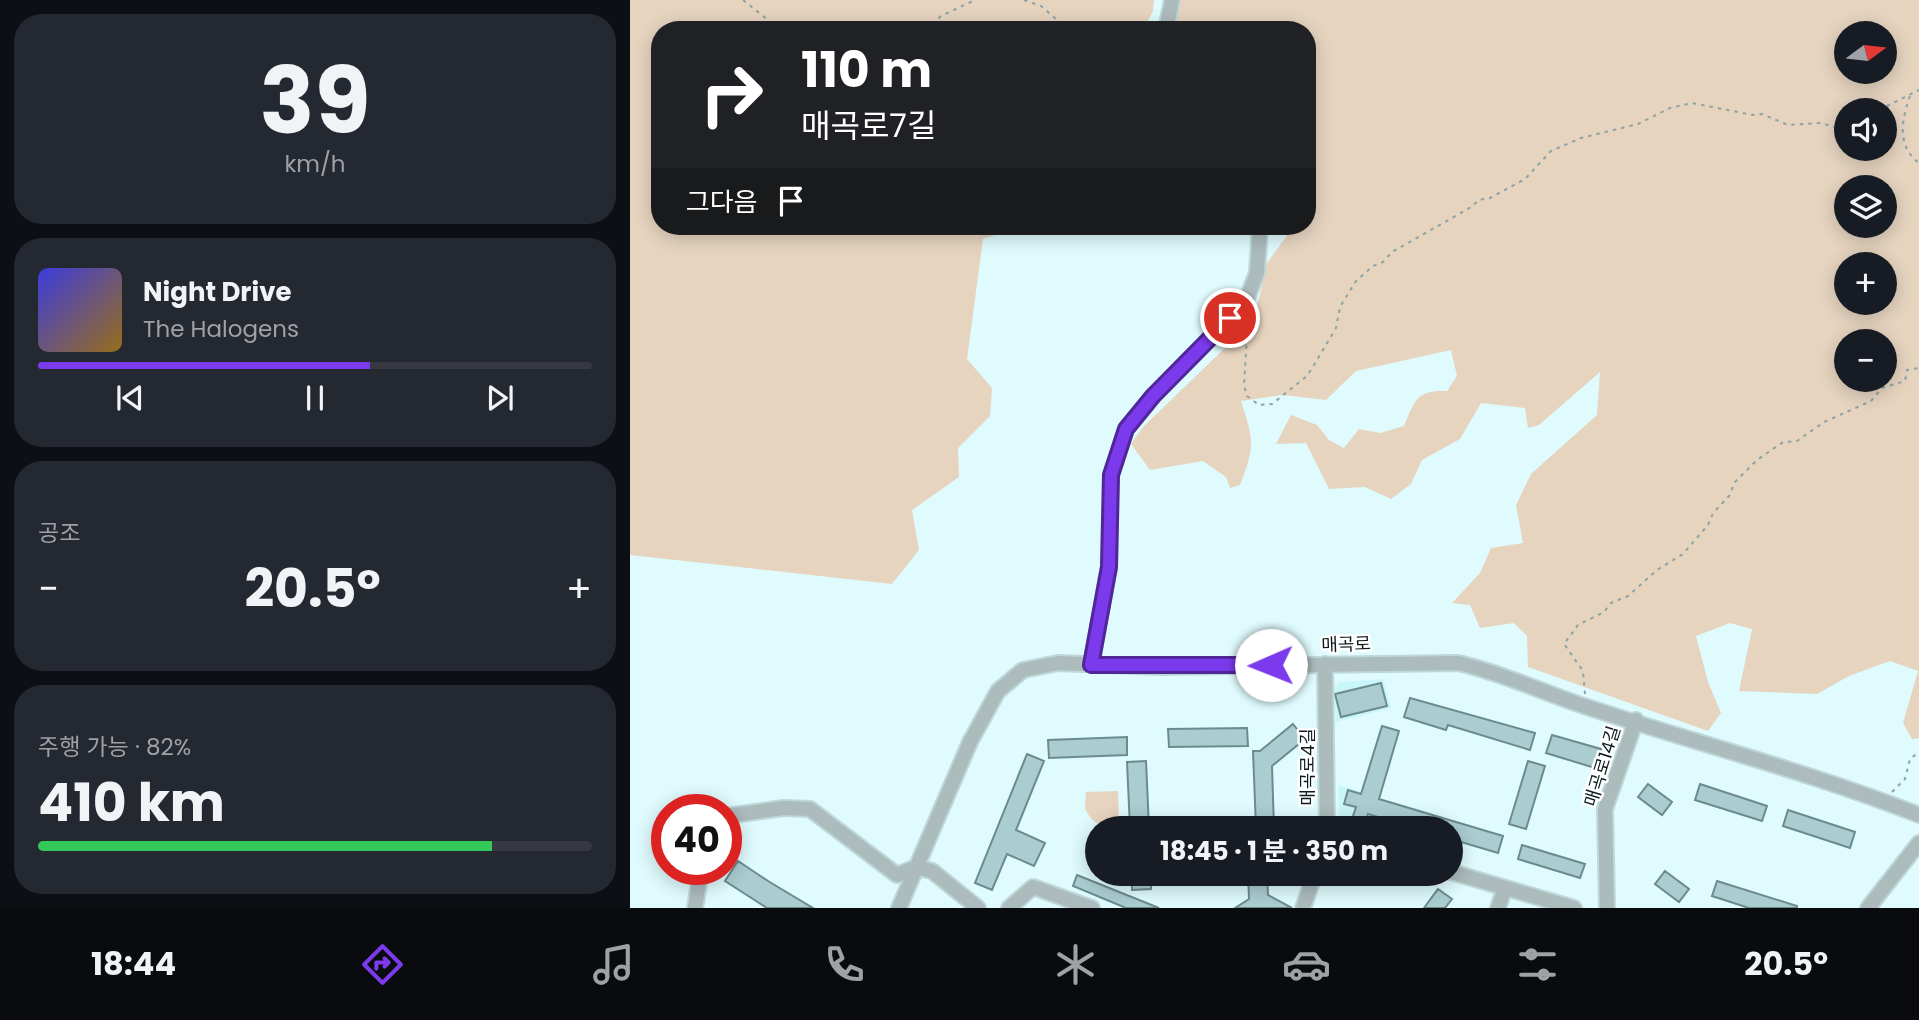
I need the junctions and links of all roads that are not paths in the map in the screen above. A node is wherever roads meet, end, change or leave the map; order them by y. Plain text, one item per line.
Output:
1 (1172, 0) edge
2 (1168, 21) edge
3 (1259, 235) edge
4 (1325, 664) junction
5 (1091, 665) junction
6 (1636, 720) junction
7 (742, 814) edge
8 (1919, 815) edge
9 (1327, 816) edge
10 (1919, 843) edge
11 (916, 867) junction
12 (1463, 876) edge
13 (699, 885) edge
14 (1311, 886) edge
15 (1505, 888) junction
16 (695, 908) edge
17 (899, 908) edge
18 (978, 908) edge
19 (1009, 908) edge
20 (1093, 908) edge
21 (1303, 908) edge
22 (1498, 908) edge
23 (1574, 908) edge
24 (1607, 908) edge
25 (1868, 908) edge

1 - 2 street
3 - 5 street
4 - 5 street, 매곡로
4 - 6 street, 매곡로
4 - 9 street, 매곡로4길
5 - 11 street, 매곡로
6 - 8 street, 매곡로
6 - 24 street, 매곡로14길
7 - 11 street
10 - 25 street
11 - 17 street, 매곡로
11 - 18 street
12 - 15 street
13 - 16 street
14 - 21 street
15 - 22 street
15 - 23 street
19 - 20 street

